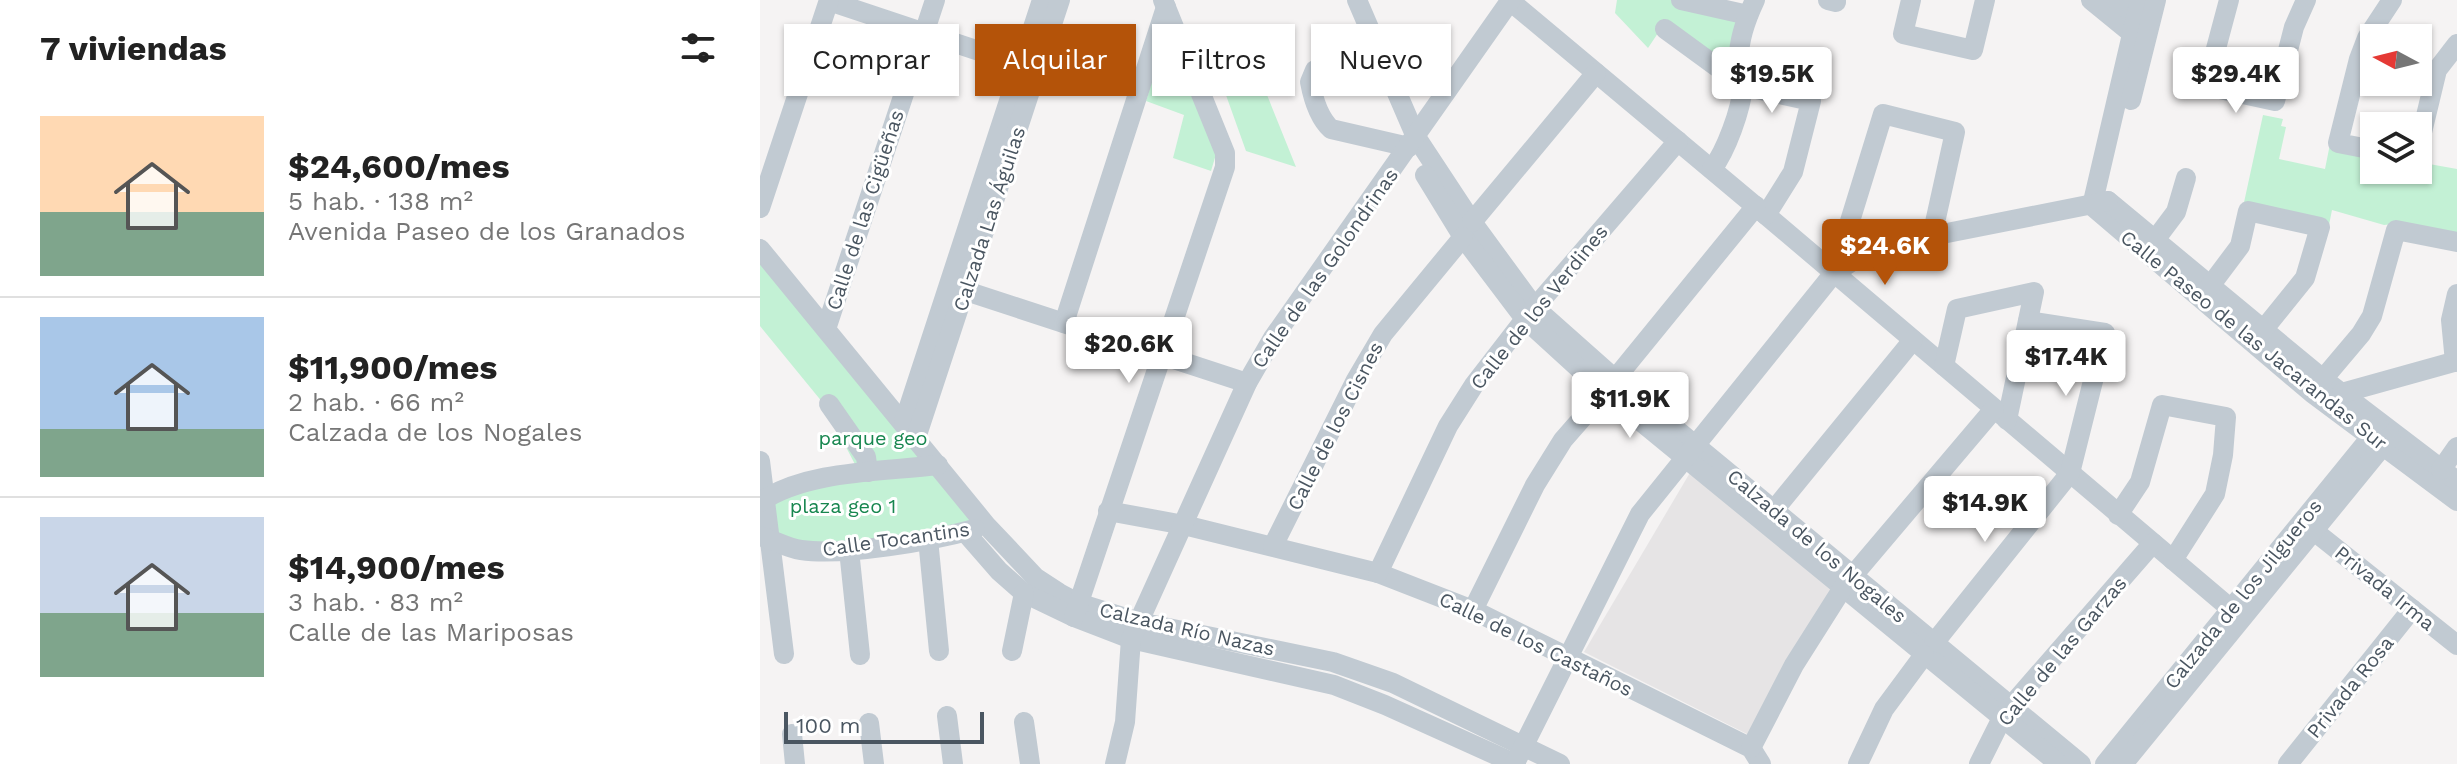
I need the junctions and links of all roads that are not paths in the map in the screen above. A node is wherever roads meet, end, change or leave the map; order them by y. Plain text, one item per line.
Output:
1 (935, 0) edge
2 (1042, 0) edge
3 (1060, 0) edge
4 (1346, 0) edge
5 (1357, 0) edge
6 (1681, 0) edge
7 (1911, 0) edge
8 (1985, 0) edge
9 (2091, 0) edge
10 (2116, 0) edge
11 (2156, 0) edge
12 (2229, 0) edge
13 (2306, 0) edge
14 (2392, 0) edge
15 (829, 1) edge
16 (1509, 1) edge
17 (1165, 3) edge
18 (1533, 8) edge
19 (1752, 8) edge
20 (897, 24) edge
21 (927, 24) edge
22 (1038, 24) edge
23 (1049, 24) edge
24 (1356, 24) edge
25 (1366, 24) edge
26 (2141, 24) edge
27 (1665, 29) dead end
28 (2457, 44) edge
29 (1596, 73) junction
30 (1743, 86) junction
31 (903, 96) edge
32 (1020, 96) edge
33 (1022, 96) edge
34 (1314, 96) edge
35 (1392, 96) edge
36 (2427, 112) edge
37 (1678, 141) junction
38 (1412, 142) junction
39 (2360, 147) edge
40 (1712, 169) junction
41 (2186, 178) dead end
42 (2100, 204) junction
43 (760, 208) edge
44 (1761, 210) junction
45 (1467, 230) junction
46 (1932, 236) junction
47 (2155, 240) junction
48 (2457, 242) edge
49 (760, 249) edge
50 (1834, 273) junction
51 (2210, 286) junction
52 (966, 291) junction
53 (2457, 294) edge
54 (1530, 313) junction
55 (2028, 321) junction
56 (1064, 323) junction
57 (826, 329) junction
58 (2258, 337) junction
59 (1913, 340) junction
60 (1162, 356) junction
61 (2456, 362) edge
62 (1944, 366) junction
63 (2323, 379) junction
64 (1247, 383) junction
65 (1610, 385) junction
66 (2342, 393) junction
67 (829, 404) dead end
68 (2000, 414) junction
69 (910, 430) junction
70 (2382, 435) junction
71 (2457, 447) edge
72 (1689, 450) junction
73 (760, 461) edge
74 (938, 465) junction
75 (868, 472) junction
76 (2070, 473) junction
77 (2449, 476) edge
78 (762, 500) edge
79 (2457, 501) edge
80 (1774, 510) junction
81 (1108, 511) junction
82 (2118, 515) junction
83 (986, 525) junction
84 (1184, 525) junction
85 (2314, 531) junction
86 (965, 532) junction
87 (765, 537) edge
88 (928, 539) junction
89 (2153, 543) junction
90 (1273, 546) junction
91 (849, 550) junction
92 (2173, 560) junction
93 (1378, 573) junction
94 (1848, 581) junction
95 (1024, 593) junction
96 (2231, 609) junction
97 (2412, 609) junction
98 (1076, 610) junction
99 (1473, 610) junction
100 (1135, 630) junction
101 (2457, 645) edge
102 (1929, 649) junction
103 (939, 651) dead end
104 (1012, 651) dead end
105 (784, 654) dead end
106 (860, 655) dead end
107 (1567, 657) junction
108 (2007, 712) junction
109 (947, 716) dead end
110 (1024, 722) dead end
111 (869, 723) dead end
112 (792, 734) dead end
113 (1756, 756) edge
114 (1518, 758) edge
115 (1118, 763) edge
116 (795, 764) edge
117 (874, 764) edge
118 (953, 764) edge
119 (1030, 764) edge
120 (1560, 764) edge
121 (1858, 764) edge
122 (1979, 764) edge
123 (2059, 764) edge
124 (2081, 764) edge
125 (2105, 764) edge
126 (2123, 764) edge
127 (2288, 764) edge

1 - 21 street, Calle de las Cigüeñas
2 - 22 street, Calzada Las Águilas
3 - 23 street, Calzada Las Águilas
4 - 24 street, Calzada de los Nogales
5 - 25 street, Calzada de los Nogales
6 - 19 street
7 - 8 street
9 - 26 street
10 - 26 street
11 - 26 street
12 - 13 street
14 - 39 street
15 - 20 street
15 - 43 street
16 - 18 street
16 - 38 street, Calle de las Golondrinas
17 - 56 street
17 - 60 street
18 - 29 street
19 - 30 street
26 - 42 street
27 - 30 street
28 - 36 street
29 - 37 street
29 - 45 street, Calle de los Cisnes
30 - 40 street
30 - 44 street
31 - 57 street, Calle de las Cigüeñas
32 - 69 street, Calzada Las Águilas
33 - 52 street, Calzada Las Águilas
34 - 38 street
35 - 38 street, Calzada de los Nogales
37 - 40 street
37 - 54 street, Calle de los Verdines
38 - 45 street, Calzada de los Nogales
38 - 64 street, Calle de las Golondrinas
40 - 44 street
41 - 47 street
42 - 46 street
42 - 47 street, Calle Paseo de las Jacarandas Sur
42 - 58 street, Calle Paseo de las Jacarandas Sur
44 - 50 street
44 - 65 street
45 - 54 street, Calzada de los Nogales
45 - 90 street, Calle de los Cisnes
46 - 50 street
46 - 50 street
47 - 51 street, Calle Paseo de las Jacarandas Sur
48 - 63 street
49 - 57 street, Calzada Río Nazas
50 - 59 street
50 - 72 street
51 - 58 street, Calle Paseo de las Jacarandas Sur
51 - 58 street
52 - 56 street
52 - 69 street, Calzada Las Águilas
53 - 61 street
54 - 65 street, Calzada de los Nogales
54 - 93 street, Calle de los Verdines
55 - 62 street
55 - 68 street
55 - 76 street
56 - 60 street
57 - 69 street, Calzada Río Nazas
58 - 63 street, Calle Paseo de las Jacarandas Sur
58 - 70 street, Calle Paseo de las Jacarandas Sur
59 - 62 street
59 - 80 street
60 - 64 street
60 - 81 street
61 - 66 street
62 - 68 street
63 - 66 street, Calle Paseo de las Jacarandas Sur
64 - 84 street, Calle de las Golondrinas
65 - 72 street, Calzada de los Nogales
65 - 99 street
66 - 70 street, Calle Paseo de las Jacarandas Sur
67 - 75 street
68 - 76 street
68 - 94 street
69 - 74 street, Calzada Río Nazas
70 - 77 street, Calle Paseo de las Jacarandas Sur
70 - 79 street, Calle Paseo de las Jacarandas Sur
70 - 85 street, Calzada de los Jilgueros
70 - 96 street, Calzada de los Jilgueros
71 - 77 street
72 - 80 street, Calzada de los Nogales
72 - 94 street, Calzada de los Nogales
72 - 107 street
73 - 78 street
74 - 75 street
74 - 83 street, Calzada Río Nazas
75 - 78 street
76 - 82 street
76 - 102 street
78 - 87 street
80 - 94 street, Calzada de los Nogales
81 - 84 street, Calle de los Castaños
81 - 98 street
82 - 89 street
82 - 92 street
83 - 86 street, Calle Tocantins
83 - 98 street, Calzada Río Nazas
84 - 90 street, Calle de los Castaños
84 - 100 street, Calle de las Golondrinas
85 - 97 street, Privada Irma
85 - 126 street, Calzada de los Jilgueros
86 - 88 street, Calle Tocantins
86 - 95 street, Calzada Río Nazas
87 - 91 street, Calle Tocantins
87 - 105 street
88 - 91 street, Calle Tocantins
88 - 103 street
89 - 92 street
89 - 108 street, Calle de las Garzas
90 - 93 street, Calle de los Castaños
91 - 106 street
92 - 96 street
93 - 99 street, Calle de los Castaños
94 - 102 street, Calzada de los Nogales
94 - 113 street
95 - 98 street, Calzada Río Nazas
95 - 104 street
96 - 125 street, Calzada de los Jilgueros
97 - 101 street, Privada Irma
97 - 127 street, Privada Rosa
98 - 100 street, Calzada Río Nazas
99 - 107 street, Calle de los Castaños
100 - 114 street, Calzada Río Nazas
100 - 115 street
102 - 108 street, Calzada de los Nogales
102 - 121 street
107 - 113 street, Calle de los Castaños
107 - 114 street
108 - 122 street, Calle de las Garzas
108 - 123 street, Calzada de los Nogales
108 - 124 street, Calzada de los Nogales
109 - 118 street
110 - 119 street
111 - 117 street
112 - 116 street
114 - 120 street, Calzada Río Nazas

